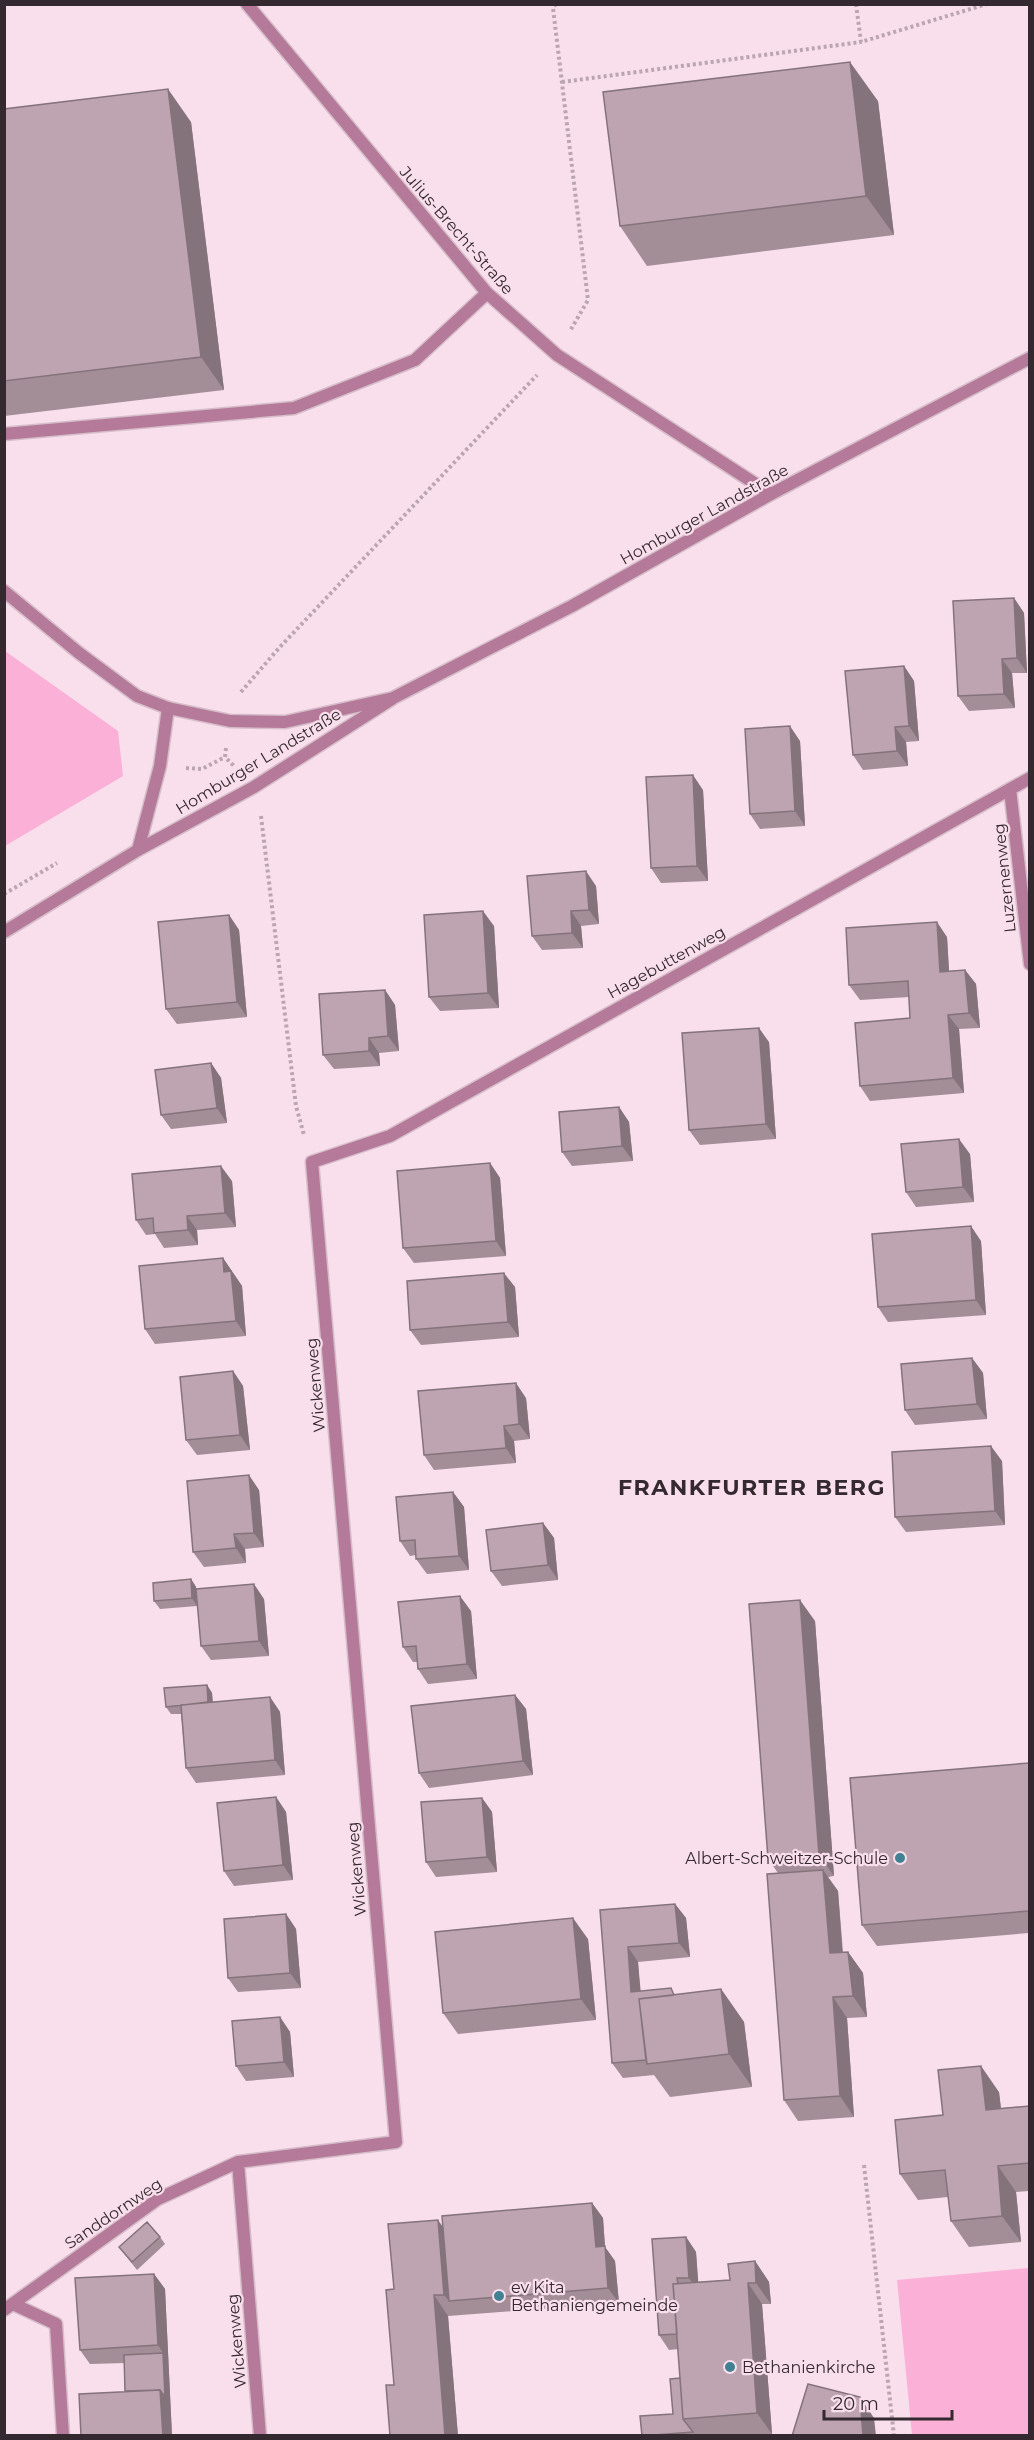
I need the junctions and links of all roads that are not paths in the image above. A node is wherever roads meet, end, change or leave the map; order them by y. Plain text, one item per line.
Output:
1 (247, 4) edge
2 (487, 293) junction
3 (1029, 358) edge
4 (4, 434) edge
5 (771, 494) junction
6 (4, 591) edge
7 (393, 698) junction
8 (168, 708) junction
9 (1029, 778) edge
10 (1010, 789) junction
11 (138, 850) junction
12 (4, 932) edge
13 (1029, 964) edge
14 (312, 1162) joint
15 (238, 2162) junction
16 (9, 2307) edge
17 (63, 2436) edge
18 (260, 2436) edge

1 - 2 street, Julius-Brecht-Straße
2 - 4 street
2 - 5 street, Julius-Brecht-Straße
3 - 5 street, Homburger Landstraße
5 - 7 street, Homburger Landstraße
6 - 8 street, Homburger Landstraße
7 - 8 street, Homburger Landstraße
7 - 11 street, Homburger Landstraße
8 - 11 street, Homburger Landstraße
9 - 10 street, Hagebuttenweg
10 - 13 street, Luzernenweg
10 - 14 street, Hagebuttenweg
11 - 12 street, Homburger Landstraße
14 - 15 street, Wickenweg
15 - 16 street, Sanddornweg
15 - 18 street, Wickenweg
16 - 17 street, Sanddornweg

